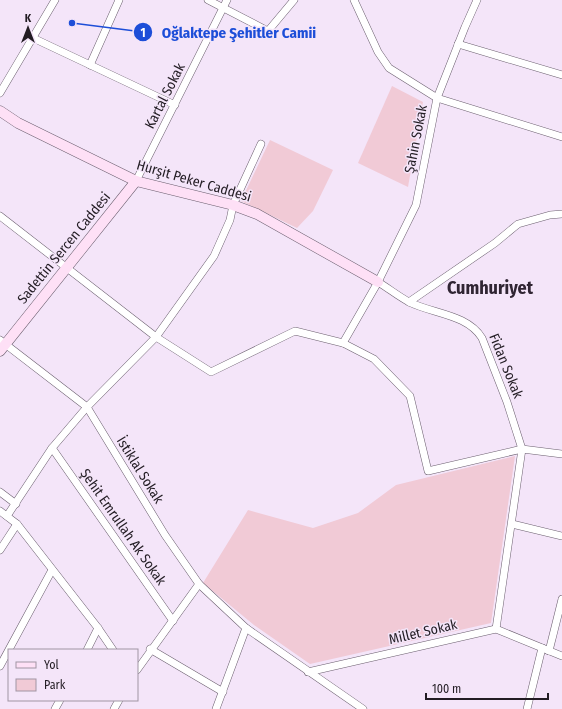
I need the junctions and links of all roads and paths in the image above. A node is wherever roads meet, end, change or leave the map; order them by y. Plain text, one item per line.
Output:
1 (55, 0) edge
2 (119, 0) edge
3 (208, 0) edge
4 (227, 0) edge
5 (294, 0) edge
6 (354, 0) edge
7 (477, 0) edge
8 (224, 7) junction
9 (33, 38) junction
10 (458, 44) junction
11 (90, 65) junction
12 (562, 75) edge
13 (0, 93) edge
14 (437, 98) junction
15 (175, 105) junction
16 (0, 111) edge
17 (562, 137) edge
18 (261, 144) dead end
19 (136, 181) junction
20 (233, 205) junction
21 (562, 214) edge
22 (0, 216) edge
23 (67, 267) junction
24 (378, 282) junction
25 (409, 302) junction
26 (156, 337) junction
27 (343, 342) junction
28 (2, 345) edge
29 (87, 407) junction
30 (52, 448) junction
31 (522, 449) junction
32 (562, 454) edge
33 (0, 492) edge
34 (16, 504) junction
35 (0, 511) edge
36 (7, 516) junction
37 (17, 524) junction
38 (512, 524) junction
39 (562, 536) edge
40 (0, 550) edge
41 (52, 570) junction
42 (198, 584) junction
43 (562, 599) edge
44 (174, 621) junction
45 (98, 628) junction
46 (246, 628) junction
47 (496, 629) junction
48 (542, 648) junction
49 (9, 649) edge
50 (88, 649) edge
51 (112, 649) edge
52 (150, 649) junction
53 (8, 651) edge
54 (549, 651) junction
55 (562, 656) edge
56 (0, 666) edge
57 (138, 668) edge
58 (308, 672) junction
59 (223, 692) junction
60 (216, 709) edge
61 (363, 709) edge
62 (527, 709) edge

1 - 9 street
2 - 11 street
3 - 8 street
4 - 8 street, Kartal Sokak
5 - 8 street
6 - 14 street
7 - 10 street, Şahin Sokak
8 - 15 street, Kartal Sokak
9 - 11 street
9 - 13 street
10 - 12 street
10 - 14 street, Şahin Sokak
11 - 15 street
14 - 17 street
14 - 24 street, Şahin Sokak
15 - 19 street, Kartal Sokak
16 - 19 street, Hurşit Peker Caddesi
18 - 20 street
19 - 20 street, Hurşit Peker Caddesi
19 - 23 street, Sadettin Sercen Caddesi
20 - 24 street, Hurşit Peker Caddesi
20 - 26 street
21 - 25 street
22 - 23 street
23 - 26 street
23 - 28 street, Sadettin Sercen Caddesi
24 - 25 street, Fidan Sokak
24 - 27 street, Şahin Sokak
25 - 31 street, Fidan Sokak
26 - 27 street
26 - 29 street
27 - 31 street
28 - 29 street
29 - 30 street
29 - 42 street, İstiklal Sokak
30 - 34 street
30 - 44 street, Şehit Emrullah Ak Sokak
31 - 32 street
31 - 38 street
33 - 34 street
34 - 36 street
35 - 36 street
36 - 37 street
37 - 40 street
37 - 41 street
38 - 39 street
38 - 47 street
41 - 45 street
41 - 49 street
42 - 44 street
42 - 46 street, İstiklal Sokak
43 - 54 street
44 - 52 street
45 - 50 street
45 - 51 street
46 - 58 street, İstiklal Sokak
46 - 59 street
47 - 48 street
47 - 58 street, Millet Sokak
48 - 54 street
48 - 62 street
52 - 57 street
52 - 59 street
53 - 56 street
54 - 55 street
58 - 61 street, İstiklal Sokak
59 - 60 street

